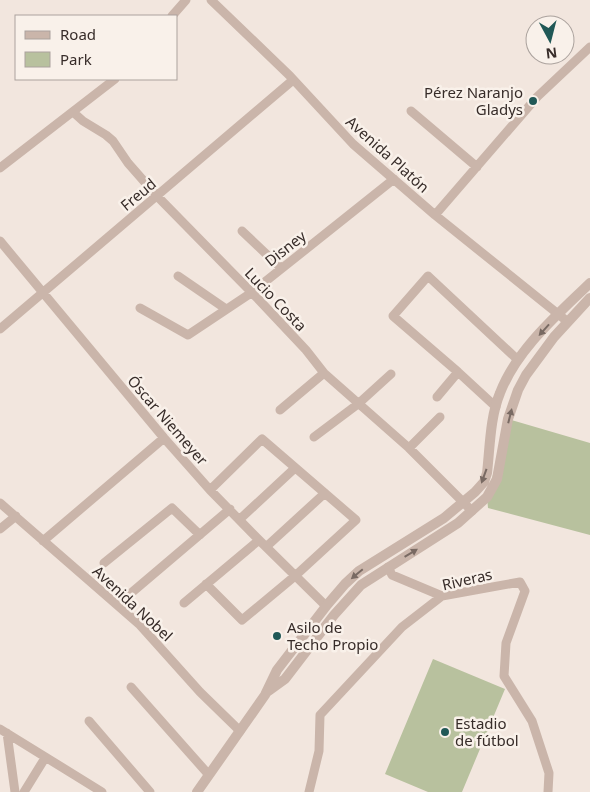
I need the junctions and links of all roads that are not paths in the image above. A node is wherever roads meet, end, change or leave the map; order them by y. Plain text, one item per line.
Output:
1 (186, 0) edge
2 (211, 0) edge
3 (173, 15) edge
4 (590, 47) edge
5 (114, 80) edge
6 (293, 80) junction
7 (411, 111) dead end
8 (73, 112) junction
9 (477, 167) junction
10 (0, 168) edge
11 (394, 179) junction
12 (157, 196) junction
13 (435, 214) junction
14 (242, 231) dead end
15 (0, 241) edge
16 (282, 268) junction
17 (178, 276) dead end
18 (590, 283) edge
19 (42, 293) junction
20 (251, 293) junction
21 (590, 298) edge
22 (140, 308) dead end
23 (226, 309) junction
24 (558, 314) junction
25 (568, 322) junction
26 (0, 329) edge
27 (518, 360) junction
28 (458, 372) junction
29 (324, 373) junction
30 (391, 374) dead end
31 (436, 397) dead end
32 (358, 404) junction
33 (496, 407) junction
34 (280, 410) dead end
35 (440, 417) dead end
36 (314, 437) dead end
37 (164, 438) junction
38 (409, 448) junction
39 (295, 468) junction
40 (210, 490) junction
41 (324, 493) junction
42 (464, 502) junction
43 (0, 503) edge
44 (230, 509) junction
45 (472, 511) junction
46 (16, 516) junction
47 (240, 519) junction
48 (0, 529) edge
49 (200, 535) junction
50 (259, 540) junction
51 (43, 541) junction
52 (266, 547) junction
53 (104, 563) dead end
54 (388, 567) junction
55 (295, 576) junction
56 (206, 584) junction
57 (442, 596) junction
58 (184, 603) dead end
59 (117, 606) junction
60 (326, 606) junction
61 (131, 687) dead end
62 (264, 695) junction
63 (89, 721) dead end
64 (240, 730) junction
65 (4, 731) edge
66 (10, 757) junction
67 (45, 758) junction
68 (0, 759) edge
69 (209, 775) junction
70 (86, 788) edge
71 (15, 792) edge
72 (24, 792) edge
73 (102, 792) edge
74 (150, 792) edge
75 (197, 792) edge
76 (309, 792) edge
77 (548, 792) edge

1 - 3 street
2 - 6 street, Avenida Platón
4 - 9 street
5 - 8 street
6 - 11 street, Avenida Platón
6 - 12 street, Freud
7 - 9 street
8 - 10 street
8 - 12 street, Lucio Costa
9 - 13 street
11 - 13 street, Avenida Platón
11 - 16 street, Disney
12 - 19 street, Freud
12 - 20 street, Lucio Costa
13 - 24 street, Avenida Platón
14 - 16 street
15 - 19 street, Óscar Niemeyer
16 - 20 street, Disney
17 - 23 street
18 - 24 street
19 - 26 street, Freud
19 - 37 street, Óscar Niemeyer
20 - 23 street, Disney
20 - 29 street, Lucio Costa
21 - 25 street
22 - 23 street, Disney
24 - 25 street, Avenida Platón
24 -> 27 street
45 -> 25 street
27 - 28 street
27 - 33 street
28 - 31 street
28 - 33 street
29 - 32 street, Lucio Costa
29 - 34 street
30 - 32 street
32 - 36 street
32 - 38 street, Lucio Costa
33 -> 42 street
35 - 38 street
37 - 40 street, Óscar Niemeyer
37 - 51 street
38 - 42 street, Lucio Costa
39 - 40 street
39 - 41 street
39 - 47 street
40 - 44 street, Óscar Niemeyer
41 - 52 street
41 - 55 street
42 - 45 street, Lucio Costa
42 -> 60 street
43 - 46 street, Avenida Nobel
44 - 47 street, Óscar Niemeyer
44 - 49 street
54 -> 45 street
46 - 48 street
46 - 51 street, Avenida Nobel
47 - 50 street, Óscar Niemeyer
49 - 53 street
49 - 59 street
50 - 52 street, Óscar Niemeyer
50 - 56 street
51 - 59 street, Avenida Nobel
52 - 55 street, Óscar Niemeyer
54 - 57 street
54 - 62 street
55 - 56 street
55 - 60 street, Óscar Niemeyer
56 - 58 street
57 - 76 street, Riveras
57 - 77 street, Riveras
59 - 64 street, Avenida Nobel
60 - 62 street
61 - 69 street
62 - 64 street
63 - 74 street
64 - 69 street
65 - 66 street
65 - 67 street
66 - 68 street
66 - 71 street
67 - 70 street
67 - 72 street
69 - 75 street
70 - 73 street

